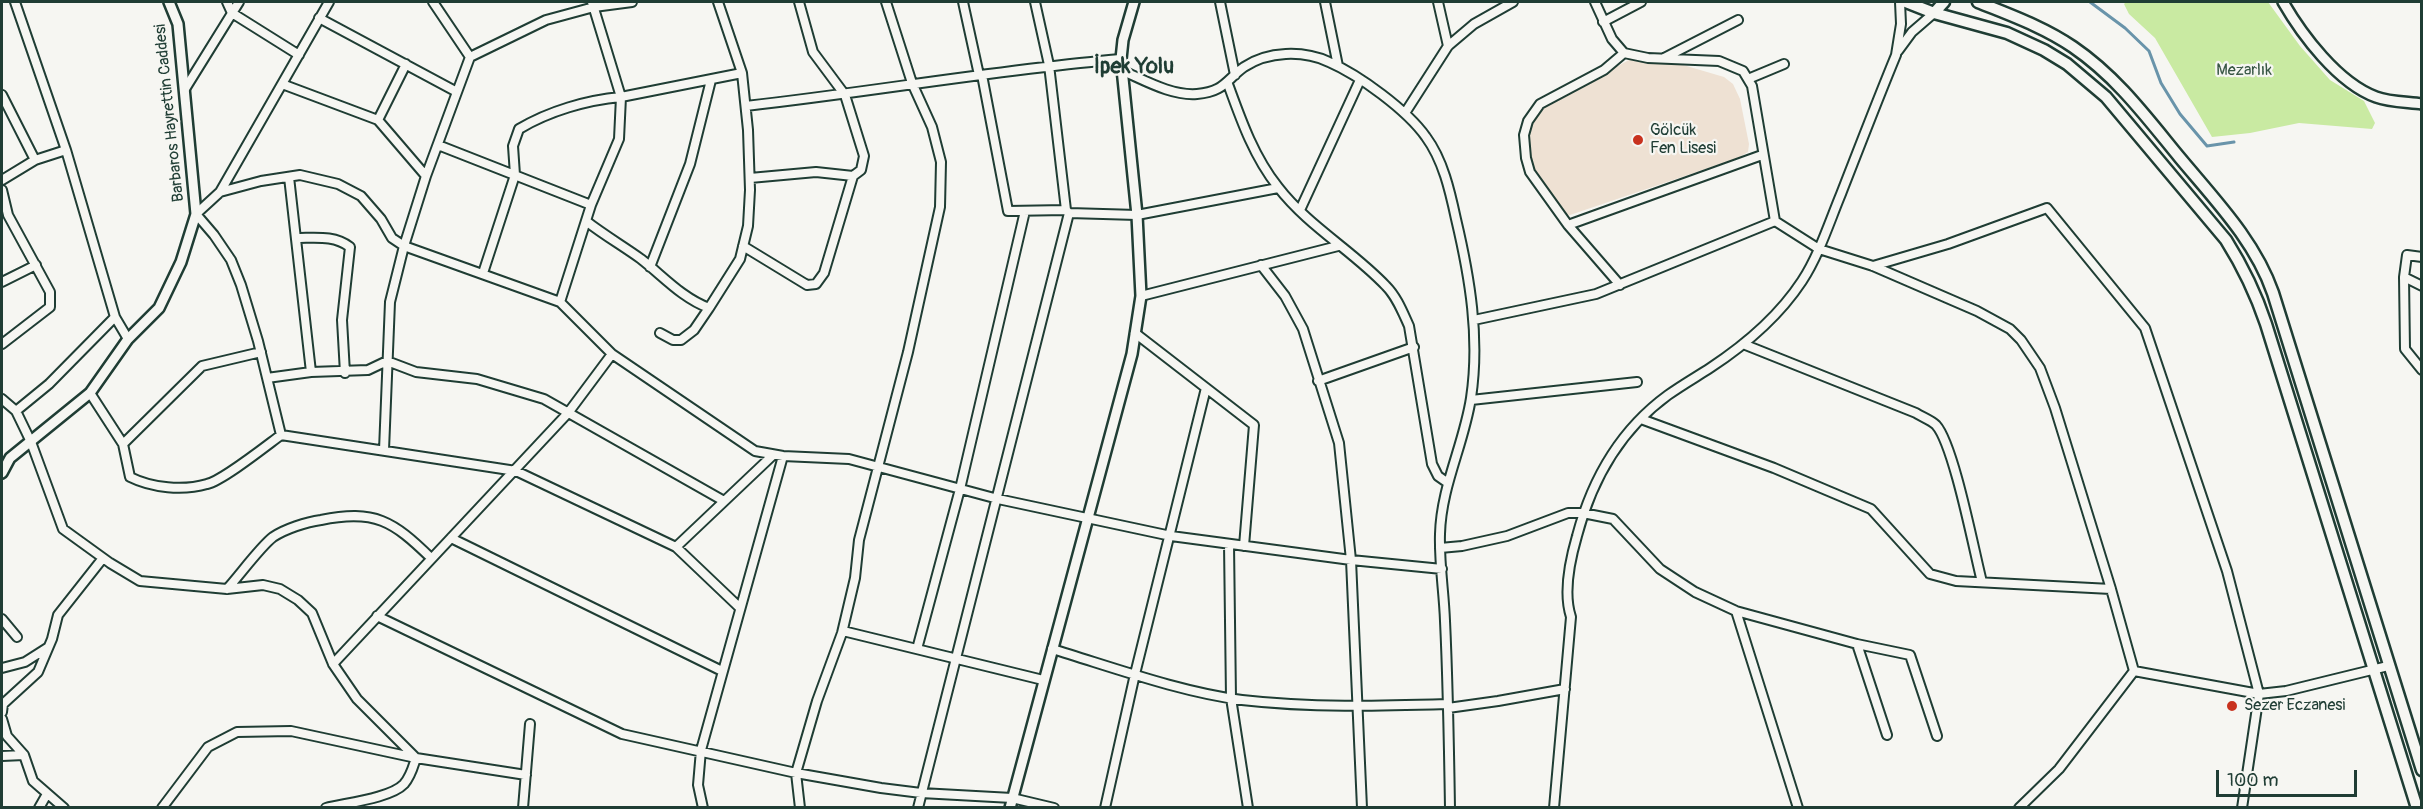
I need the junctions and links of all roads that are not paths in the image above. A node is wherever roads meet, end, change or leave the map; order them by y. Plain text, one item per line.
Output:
1 (15, 2) edge
2 (169, 2) edge
3 (227, 2) edge
4 (239, 2) edge
5 (329, 2) edge
6 (433, 2) edge
7 (632, 2) edge
8 (718, 2) edge
9 (800, 2) edge
10 (886, 2) edge
11 (963, 2) edge
12 (1035, 2) edge
13 (1134, 2) edge
14 (1220, 2) edge
15 (1325, 2) edge
16 (1438, 2) edge
17 (1513, 2) edge
18 (1595, 2) edge
19 (1641, 2) edge
20 (1900, 2) edge
21 (1906, 2) edge
22 (1944, 2) edge
23 (1978, 2) edge
24 (2283, 2) edge
25 (593, 4) edge
26 (232, 13) junction
27 (1934, 13) junction
28 (320, 18) junction
29 (1738, 20) dead end
30 (1603, 22) junction
31 (1448, 46) junction
32 (1624, 53) junction
33 (299, 55) junction
34 (1896, 55) junction
35 (471, 57) junction
36 (1663, 58) junction
37 (1121, 59) junction
38 (406, 64) junction
39 (1784, 64) dead end
40 (1049, 65) junction
41 (1338, 66) junction
42 (1123, 71) junction
43 (742, 73) junction
44 (980, 75) junction
45 (1234, 75) junction
46 (1748, 79) junction
47 (711, 80) junction
48 (1360, 80) junction
49 (912, 83) junction
50 (282, 84) junction
51 (1228, 84) junction
52 (185, 89) junction
53 (457, 92) junction
54 (2, 95) edge
55 (845, 95) junction
56 (621, 97) junction
57 (2421, 104) edge
58 (746, 106) junction
59 (1405, 113) junction
60 (378, 120) junction
61 (438, 145) junction
62 (66, 150) junction
63 (1762, 155) junction
64 (35, 160) junction
65 (515, 175) junction
66 (426, 176) junction
67 (853, 176) junction
68 (290, 177) junction
69 (750, 178) junction
70 (2, 180) edge
71 (1278, 188) junction
72 (2, 190) edge
73 (220, 192) junction
74 (591, 205) junction
75 (1299, 210) junction
76 (1025, 211) junction
77 (1067, 211) junction
78 (196, 214) junction
79 (1137, 215) junction
80 (586, 221) junction
81 (1775, 221) junction
82 (1568, 225) junction
83 (296, 238) junction
84 (404, 246) junction
85 (743, 246) junction
86 (1338, 246) junction
87 (1819, 249) junction
88 (2421, 257) edge
89 (36, 265) junction
90 (1261, 265) junction
91 (1873, 266) junction
92 (650, 267) junction
93 (483, 273) junction
94 (2404, 277) junction
95 (2, 282) edge
96 (1620, 285) junction
97 (2271, 285) junction
98 (2421, 286) edge
99 (2255, 293) junction
100 (1141, 296) junction
101 (560, 302) junction
102 (709, 308) junction
103 (2280, 316) junction
104 (114, 317) junction
105 (1474, 320) junction
106 (2266, 324) junction
107 (660, 333) dead end
108 (1135, 333) junction
109 (128, 339) junction
110 (2, 344) edge
111 (1743, 344) junction
112 (1414, 347) junction
113 (261, 352) junction
114 (612, 354) junction
115 (387, 361) junction
116 (2421, 370) edge
117 (311, 372) junction
118 (345, 373) junction
119 (267, 378) junction
120 (1318, 381) junction
121 (1637, 382) dead end
122 (1206, 388) junction
123 (90, 393) junction
124 (2, 399) edge
125 (1471, 400) junction
126 (16, 411) junction
127 (568, 414) junction
128 (1641, 419) junction
129 (281, 435) junction
130 (32, 442) junction
131 (123, 444) junction
132 (384, 450) junction
133 (773, 454) junction
134 (783, 456) junction
135 (879, 467) junction
136 (516, 471) junction
137 (2, 473) edge
138 (1448, 483) junction
139 (960, 489) junction
140 (998, 499) junction
141 (724, 501) junction
142 (1583, 513) junction
143 (1087, 518) junction
144 (1171, 536) junction
145 (451, 538) junction
146 (1230, 543) junction
147 (1244, 546) junction
148 (676, 547) junction
149 (1440, 548) junction
150 (103, 558) junction
151 (431, 558) junction
152 (1351, 560) junction
153 (1442, 568) junction
154 (1982, 582) junction
155 (227, 589) junction
156 (2111, 589) junction
157 (739, 607) junction
158 (1736, 611) junction
159 (377, 616) junction
160 (2, 619) edge
161 (843, 630) junction
162 (16, 637) dead end
163 (1857, 644) junction
164 (49, 647) junction
165 (917, 649) junction
166 (1052, 649) junction
167 (958, 659) junction
168 (333, 664) junction
169 (2388, 666) junction
170 (2, 668) edge
171 (722, 671) junction
172 (2134, 671) junction
173 (2374, 671) junction
174 (1135, 674) junction
175 (1044, 680) junction
176 (1565, 689) junction
177 (2259, 694) junction
178 (1232, 698) junction
179 (1448, 706) junction
180 (1357, 707) junction
181 (2, 712) edge
182 (2, 719) edge
183 (530, 724) dead end
184 (1887, 735) dead end
185 (1937, 736) dead end
186 (701, 750) junction
187 (24, 755) junction
188 (2, 756) edge
189 (416, 758) junction
190 (2421, 770) edge
191 (796, 773) junction
192 (526, 775) junction
193 (921, 793) junction
194 (48, 794) junction
195 (1011, 803) edge
196 (39, 807) edge
197 (64, 807) edge
198 (162, 807) edge
199 (326, 807) edge
200 (523, 807) edge
201 (703, 807) edge
202 (800, 807) edge
203 (918, 807) edge
204 (1054, 807) edge
205 (1105, 807) edge
206 (1248, 807) edge
207 (1362, 807) edge
208 (1450, 807) edge
209 (1554, 807) edge
210 (1798, 807) edge
211 (2019, 807) edge
212 (2242, 807) edge
213 (2416, 807) edge

1 - 62 street
2 - 52 street, Barbaros Hayrettin Caddesi
3 - 26 street
4 - 26 street
5 - 28 street
6 - 35 street
7 - 25 street
8 - 43 street
9 - 55 street
10 - 49 street
11 - 44 street
12 - 40 street
13 - 37 street
14 - 45 street
15 - 41 street
16 - 31 street
17 - 31 street
18 - 30 street
19 - 30 street
20 - 34 street
21 - 27 main road
22 - 27 main road
23 - 97 main road
24 - 57 street
25 - 35 street
25 - 56 street
26 - 33 street
26 - 52 street
27 - 34 street
27 - 99 main road
28 - 33 street
28 - 38 street
29 - 36 street
30 - 32 street
31 - 59 street
32 - 36 street
32 - 82 street
33 - 50 street
34 - 87 street
35 - 53 street
36 - 46 street
37 - 40 street
37 - 42 street
38 - 53 street
38 - 60 street
39 - 46 street
40 - 44 street
40 - 77 street
41 - 45 street
41 - 48 street
42 - 51 street
42 - 79 street
43 - 47 street
43 - 58 street
44 - 49 street
44 - 76 street
45 - 51 street
46 - 63 street
47 - 56 street
47 - 92 street
48 - 59 street
48 - 75 street
49 - 55 street
49 - 135 street
50 - 60 street
50 - 73 street
51 - 71 street
52 - 78 street, Barbaros Hayrettin Caddesi
53 - 61 street
54 - 64 street
55 - 58 street
55 - 67 street
56 - 65 street
56 - 74 street
58 - 69 street
59 - 105 street
60 - 66 street
61 - 65 street
61 - 66 street
62 - 64 street
62 - 104 street
63 - 81 street
63 - 82 street
64 - 70 street
65 - 74 street
65 - 93 street
66 - 84 street
67 - 69 street
67 - 85 street
68 - 73 street
68 - 83 street
68 - 84 street
69 - 85 street
71 - 75 street
71 - 79 street
72 - 89 street
73 - 78 street
74 - 80 street
75 - 86 street
76 - 77 street
76 - 139 street
77 - 79 street
77 - 140 street
78 - 109 street, Barbaros Hayrettin Caddesi
78 - 113 street
79 - 100 street
80 - 92 street
80 - 101 street
81 - 87 street
81 - 96 street
82 - 96 street
83 - 117 street
83 - 118 street
84 - 93 street
84 - 115 street
85 - 102 street
86 - 90 street
86 - 112 street
87 - 91 street
87 - 111 street
88 - 94 street
89 - 95 street
89 - 110 street
90 - 100 street
90 - 120 street
91 - 156 street
91 - 177 street
92 - 102 street
93 - 101 street
94 - 98 street
94 - 116 street
96 - 105 street
97 - 99 main road
97 - 103 main road
99 - 106 main road
100 - 108 street
101 - 114 street
102 - 107 street
103 - 106 main road
103 - 169 main road
104 - 109 street
104 - 126 street
105 - 125 street
106 - 173 main road
108 - 122 street
108 - 143 street
109 - 123 street, Barbaros Hayrettin Caddesi
111 - 128 street
111 - 154 street
112 - 120 street
112 - 138 street
113 - 119 street
113 - 131 street
114 - 127 street
114 - 133 street
115 - 118 street
115 - 127 street
115 - 132 street
117 - 118 street
117 - 119 street
119 - 129 street
120 - 152 street
121 - 125 street
122 - 144 street
122 - 147 street
123 - 130 street, Barbaros Hayrettin Caddesi
123 - 131 street
124 - 126 street
125 - 138 street
126 - 130 street
127 - 136 street
127 - 141 street
128 - 142 street
128 - 154 street
129 - 131 street
129 - 132 street
130 - 137 street, Barbaros Hayrettin Caddesi
130 - 150 street
132 - 136 street
133 - 134 street
133 - 141 street
134 - 135 street
134 - 157 street
135 - 139 street
135 - 161 street
136 - 145 street
136 - 148 street
138 - 149 street
139 - 140 street
139 - 165 street
140 - 143 street
140 - 167 street
141 - 148 street
142 - 149 street
142 - 158 street
142 - 176 street
143 - 144 street
143 - 166 street
144 - 146 street
144 - 174 street
145 - 151 street
145 - 171 street
146 - 147 street
146 - 178 street
147 - 152 street
148 - 157 street
149 - 153 street
150 - 155 street
150 - 164 street
151 - 155 street
151 - 159 street
152 - 153 street
152 - 180 street
153 - 179 street
154 - 156 street
155 - 168 street
156 - 172 street
157 - 171 street
158 - 163 street
158 - 210 street
159 - 168 street
159 - 186 street
160 - 162 street
161 - 165 street
161 - 191 street
163 - 184 street
163 - 185 street
164 - 170 street
164 - 181 street
165 - 167 street
166 - 174 street
166 - 175 street
167 - 175 street
167 - 193 street
168 - 189 street
169 - 173 street
169 - 190 main road
171 - 186 street
172 - 177 street
172 - 211 street
173 - 177 street
173 - 213 main road
174 - 178 street
174 - 205 street
175 - 195 street
176 - 179 street
176 - 209 street
177 - 212 street
178 - 180 street
178 - 206 street
179 - 180 street
179 - 208 street
180 - 207 street
182 - 187 street
183 - 192 street
186 - 191 street
186 - 201 street
187 - 188 street
187 - 194 street
189 - 192 street
189 - 198 street
189 - 199 street
191 - 193 street
191 - 202 street
192 - 200 street
193 - 195 street
193 - 203 street
194 - 196 street
194 - 197 street
195 - 204 street

